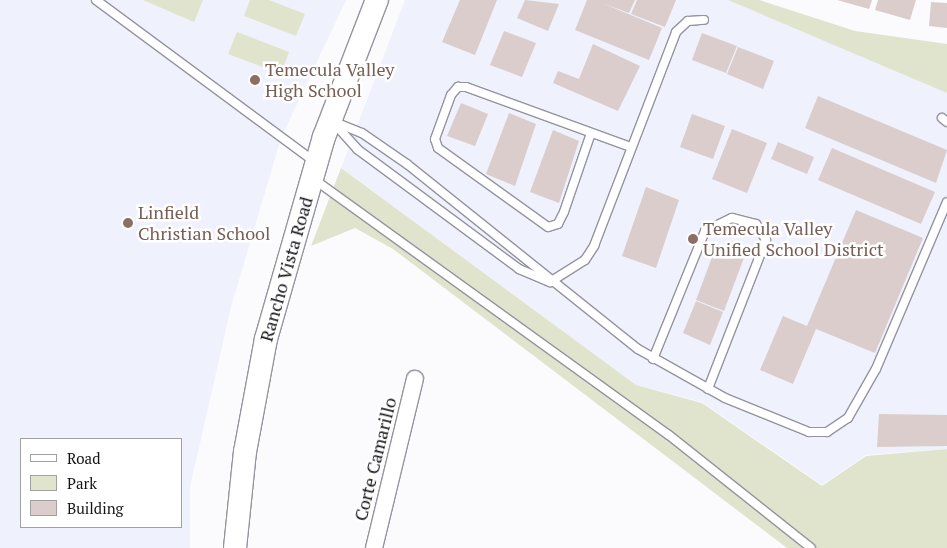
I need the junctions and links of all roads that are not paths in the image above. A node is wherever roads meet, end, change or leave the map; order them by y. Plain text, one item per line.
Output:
1 (96, 0) edge
2 (378, 0) edge
3 (704, 20) dead end
4 (331, 120) junction
5 (591, 133) junction
6 (631, 147) junction
7 (314, 170) junction
8 (947, 202) edge
9 (550, 282) junction
10 (653, 359) junction
11 (415, 379) dead end
12 (708, 388) junction
13 (240, 548) edge
14 (374, 548) edge
15 (811, 548) edge

1 - 7 lane
2 - 4 main road, Rancho Vista Road
3 - 6 lane
4 - 7 main road, Rancho Vista Road
4 - 9 lane
4 - 9 lane
5 - 5 lane
5 - 6 lane
6 - 9 lane
7 - 13 main road, Rancho Vista Road
7 - 15 lane
8 - 12 lane
9 - 10 lane
10 - 12 lane
10 - 12 lane
11 - 14 street, Corte Camarillo

